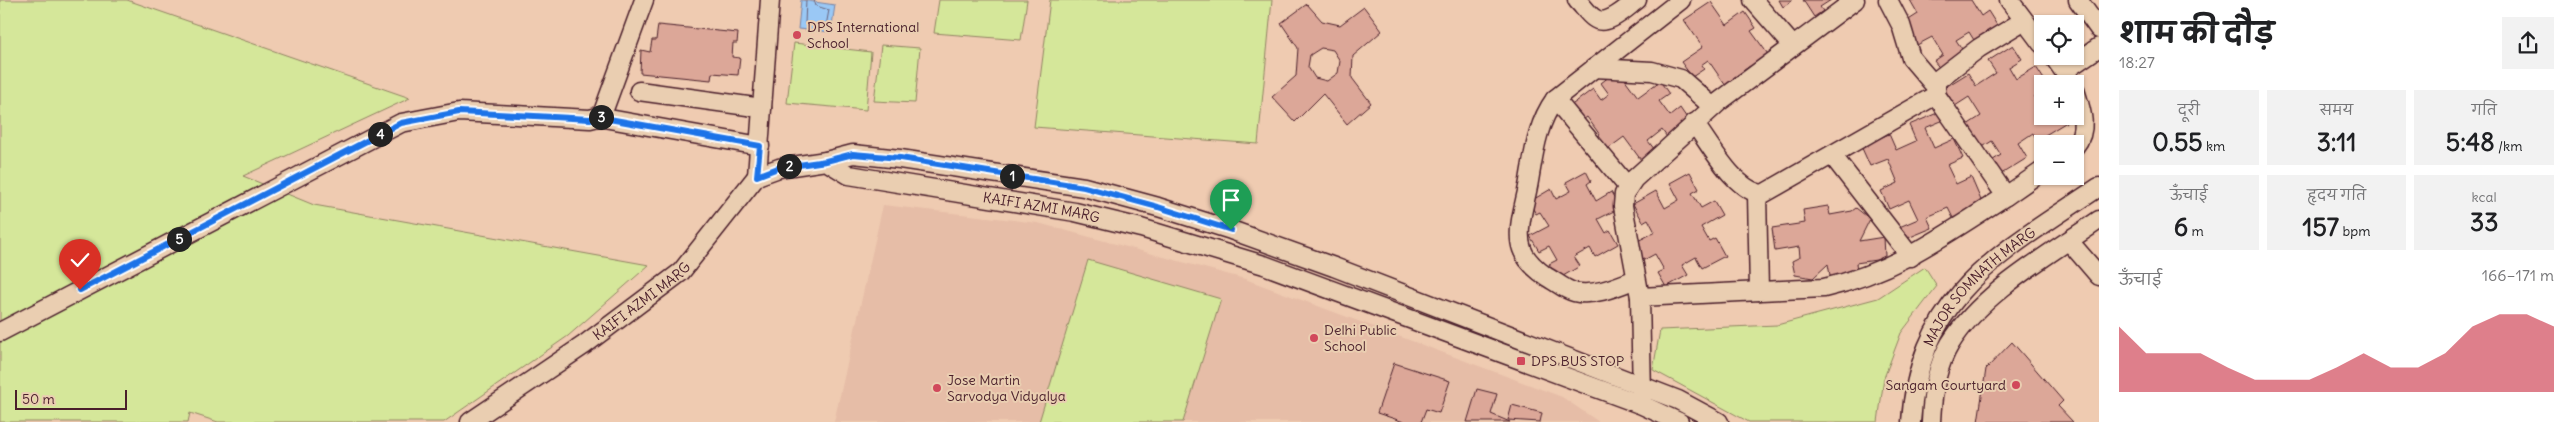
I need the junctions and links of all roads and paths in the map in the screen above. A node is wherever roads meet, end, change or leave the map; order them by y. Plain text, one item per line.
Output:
1 (644, 0) edge
2 (770, 0) edge
3 (1578, 0) edge
4 (1637, 0) edge
5 (1682, 0) edge
6 (1753, 0) edge
7 (1854, 0) edge
8 (1888, 0) edge
9 (2009, 0) edge
10 (2078, 0) edge
11 (2023, 21) junction
12 (2099, 29) edge
13 (2034, 34) edge
14 (1794, 46) junction
15 (2099, 47) edge
16 (2059, 65) edge
17 (1594, 68) junction
18 (2066, 75) edge
19 (2070, 75) edge
20 (1935, 90) junction
21 (639, 91) dead end
22 (1555, 99) junction
23 (1713, 107) junction
24 (762, 108) junction
25 (598, 117) junction
26 (1694, 123) junction
27 (760, 146) junction
28 (1832, 155) junction
29 (826, 161) junction
30 (757, 176) junction
31 (2034, 177) edge
32 (1628, 187) junction
33 (2099, 187) edge
34 (1757, 194) junction
35 (2006, 196) junction
36 (2099, 220) edge
37 (2069, 241) junction
38 (1911, 257) junction
39 (2099, 276) edge
40 (1636, 279) junction
41 (1759, 291) junction
42 (1640, 297) junction
43 (0, 332) edge
44 (1643, 386) junction
45 (1642, 405) junction
46 (470, 422) edge
47 (1679, 422) edge
48 (1719, 422) edge
49 (1911, 422) edge
50 (1931, 422) edge

1 - 25 street
2 - 24 street
3 - 4 street
5 - 17 street
6 - 14 street
7 - 14 street
8 - 20 street
9 - 11 street
10 - 12 street
11 - 13 street
11 - 20 street
14 - 23 street
15 - 19 street
16 - 18 street
17 - 22 street
17 - 23 street
20 - 28 street
20 - 35 street
21 - 24 street
22 - 32 street
22 - 40 street
23 - 26 street
24 - 27 street
25 - 27 street
25 - 43 street
26 - 32 street
26 - 34 street
27 - 30 street
28 - 34 street
28 - 38 street
29 - 30 street
29 - 44 street
29 - 45 street, KAIFI AZMI MARG
30 - 46 street, KAIFI AZMI MARG
31 - 35 street
32 - 40 street
33 - 49 street, MAJOR SOMNATH MARG
34 - 41 street
35 - 38 street
36 - 37 street, MAJOR SOMNATH MARG
37 - 39 street
37 - 50 street, MAJOR SOMNATH MARG
38 - 41 street
40 - 42 street
41 - 42 street
42 - 44 street
44 - 45 street
44 - 48 street
45 - 47 street, KAIFI AZMI MARG

